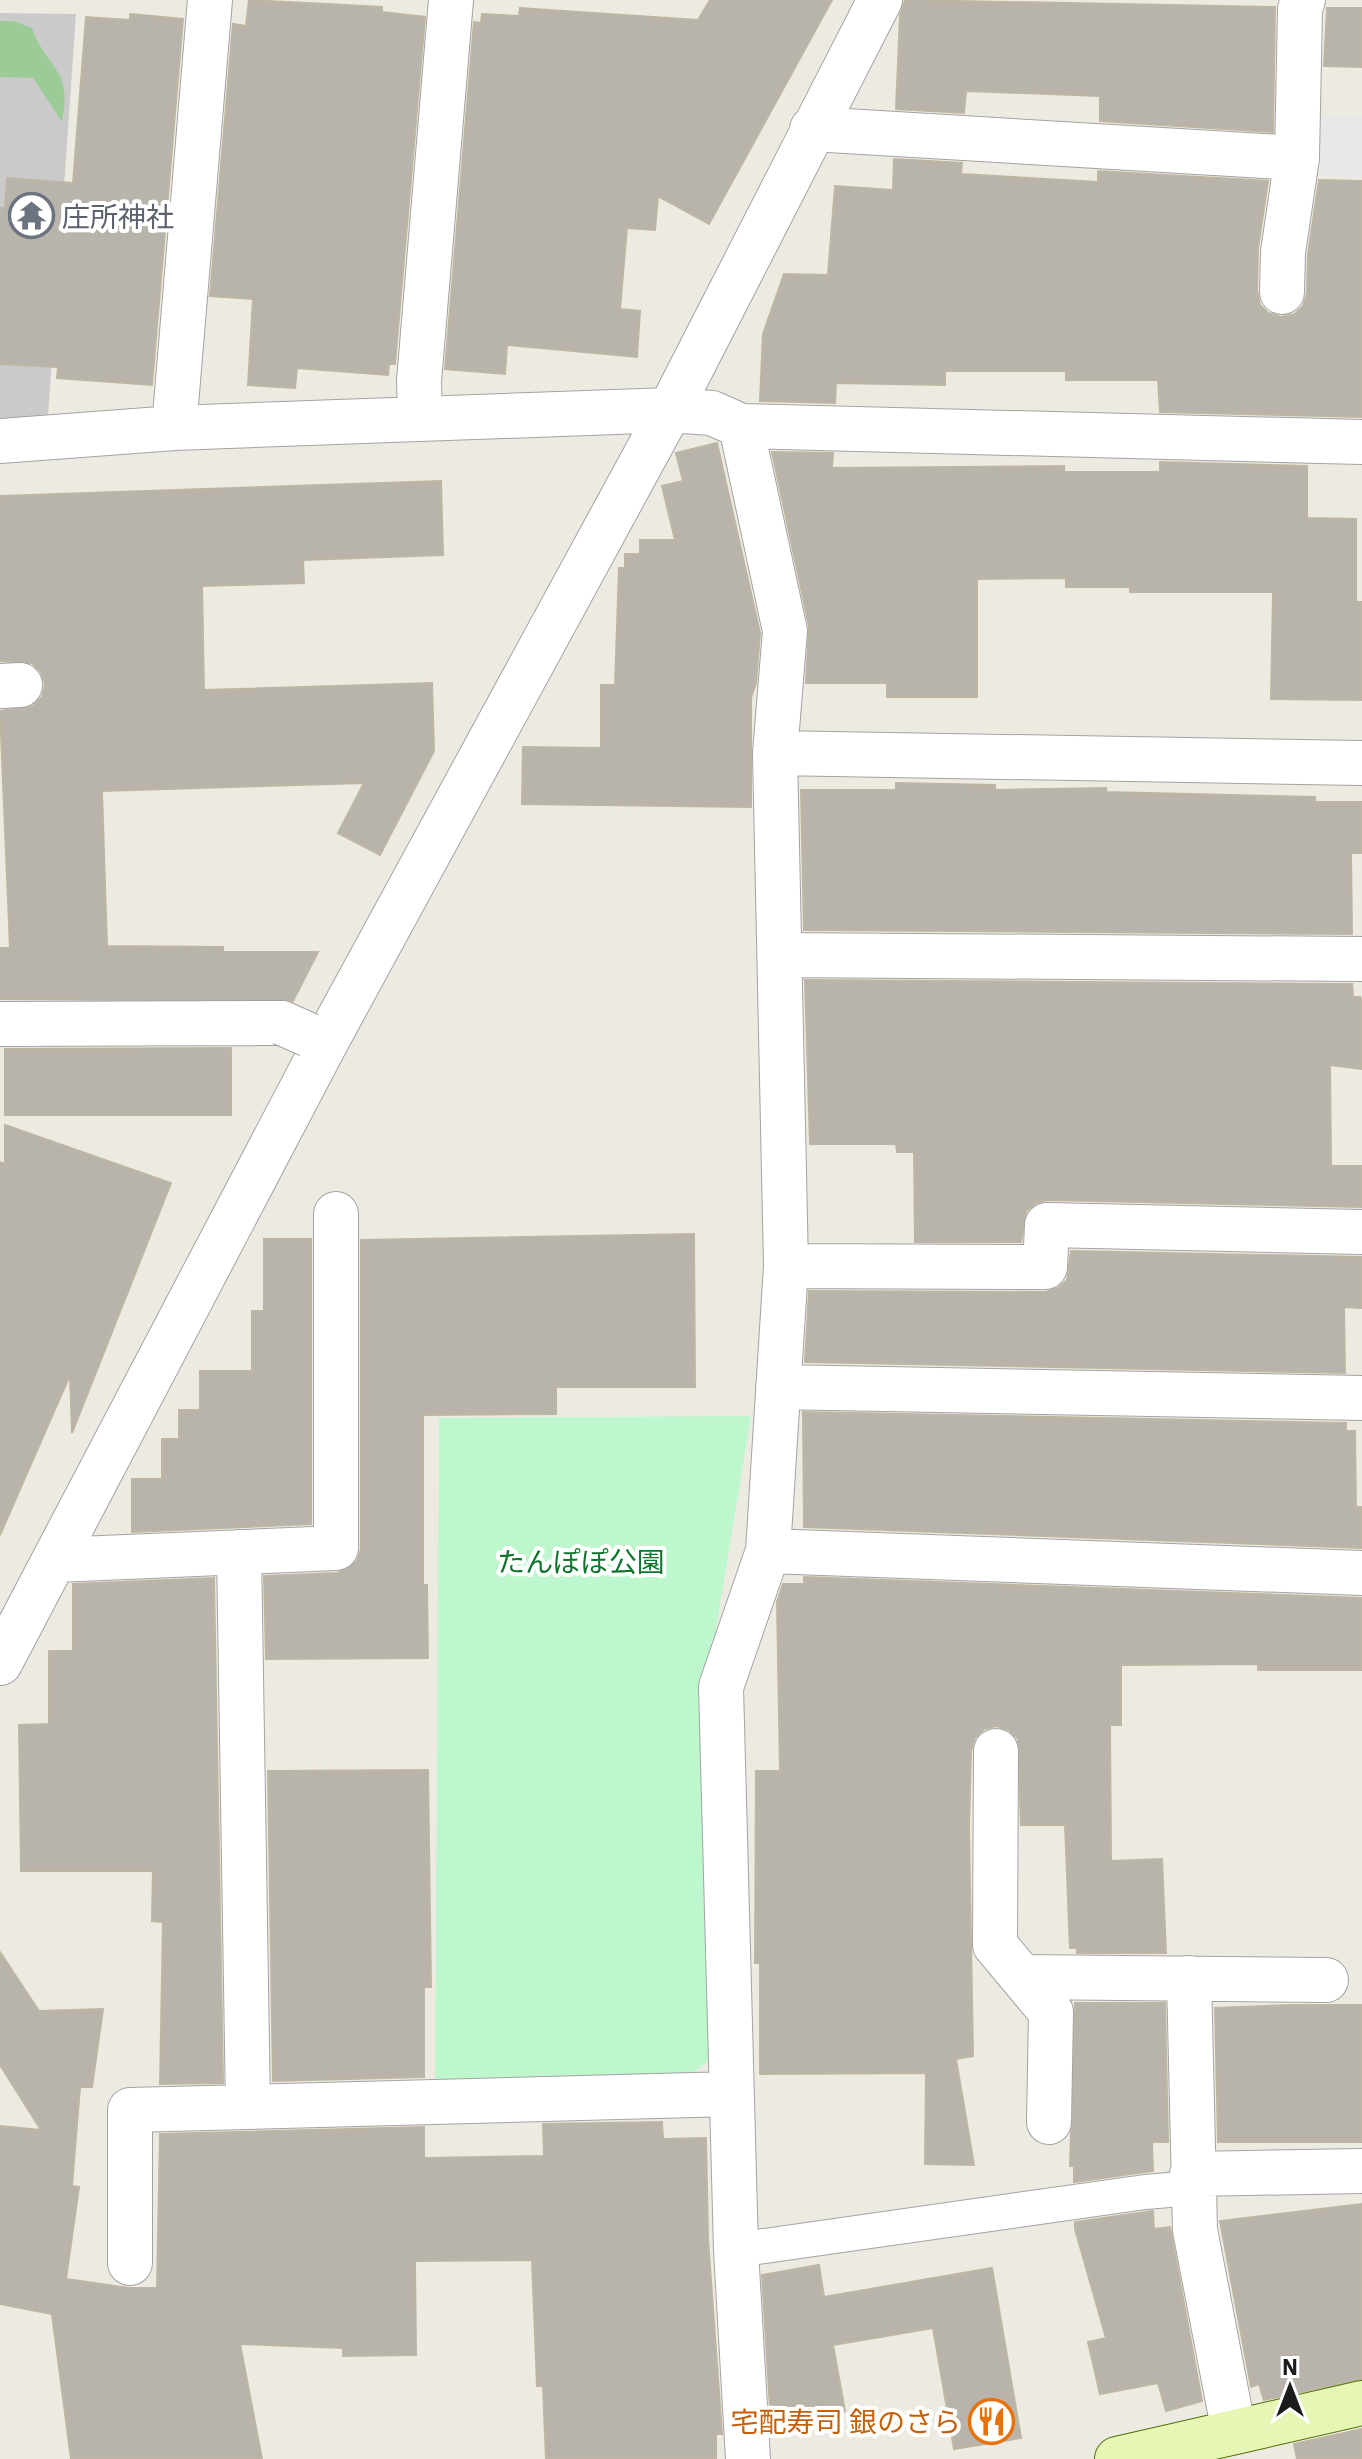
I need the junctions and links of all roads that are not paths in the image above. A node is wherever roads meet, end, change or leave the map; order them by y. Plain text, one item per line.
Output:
1 (210, 0) edge
2 (451, 0) edge
3 (880, 0) edge
4 (1303, 0) edge
5 (812, 129) junction
6 (1297, 158) junction
7 (1282, 292) dead end
8 (670, 410) junction
9 (420, 419) junction
10 (741, 426) junction
11 (174, 428) junction
12 (0, 441) edge
13 (1362, 442) edge
14 (775, 753) junction
15 (1362, 763) edge
16 (780, 955) junction
17 (1362, 959) edge
18 (0, 1024) edge
19 (306, 1034) junction
20 (336, 1214) dead end
21 (1362, 1232) edge
22 (786, 1266) junction
23 (778, 1387) junction
24 (1362, 1398) edge
25 (768, 1551) junction
26 (239, 1552) junction
27 (55, 1560) junction
28 (1362, 1573) edge
29 (0, 1663) edge
30 (996, 1751) dead end
31 (1022, 1977) junction
32 (1189, 1978) junction
33 (1326, 1980) dead end
34 (731, 2094) junction
35 (248, 2107) junction
36 (1049, 2122) dead end
37 (1362, 2171) edge
38 (1193, 2181) junction
39 (736, 2250) junction
40 (130, 2263) dead end
41 (1362, 2403) edge
42 (1234, 2432) junction
43 (748, 2459) edge
44 (1117, 2459) edge

1 - 11 street
2 - 9 street
3 - 5 street
4 - 6 street
5 - 6 street
5 - 8 street
6 - 7 street
8 - 9 street
8 - 10 street
8 - 19 street
9 - 11 street
10 - 13 street
10 - 14 street
11 - 12 street
14 - 15 street
14 - 16 street
16 - 17 street
16 - 22 street
18 - 19 street
19 - 27 street
20 - 26 street
21 - 22 street
22 - 23 street
23 - 24 street
23 - 25 street
25 - 28 street
25 - 34 street
26 - 27 street
26 - 35 street
27 - 29 street
30 - 31 street
31 - 32 street
31 - 36 street
32 - 33 street
32 - 38 street
34 - 35 street
34 - 39 street
35 - 40 street
37 - 38 street
38 - 39 lane
38 - 42 street
39 - 43 street
41 - 42 main road
42 - 44 main road

